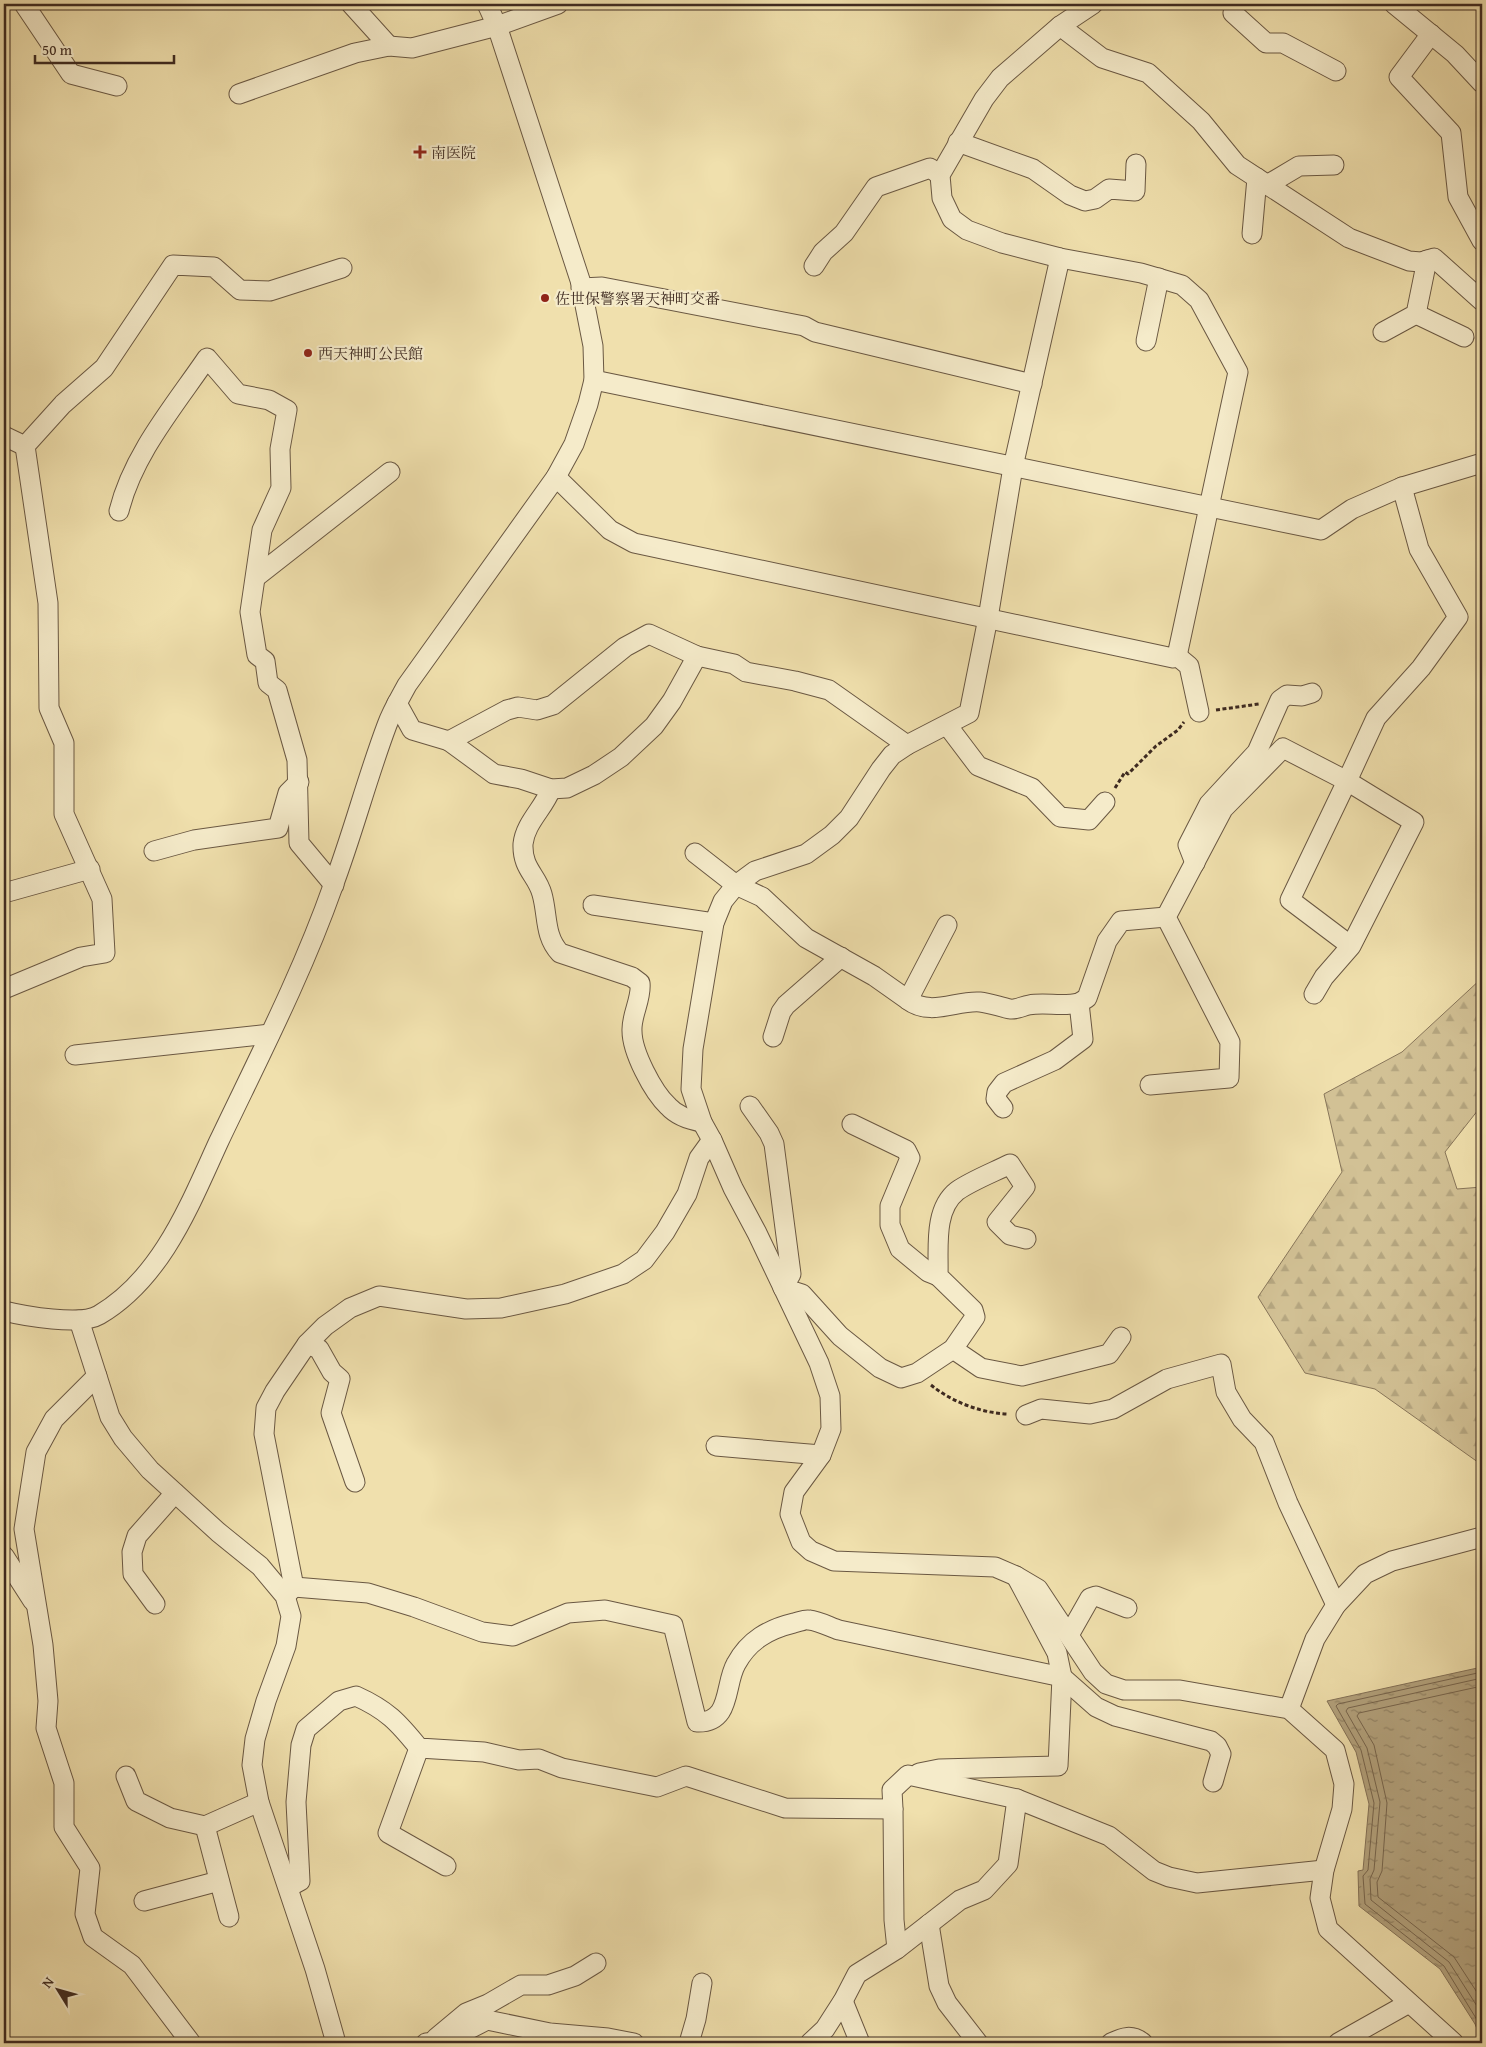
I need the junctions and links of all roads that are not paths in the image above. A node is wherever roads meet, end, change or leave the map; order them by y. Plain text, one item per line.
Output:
1 (24, 4) edge
2 (351, 4) edge
3 (487, 4) edge
4 (558, 4) edge
5 (1094, 4) edge
6 (1235, 4) edge
7 (1394, 4) edge
8 (497, 26) junction
9 (1060, 26) junction
10 (1431, 34) junction
11 (389, 46) junction
12 (1336, 71) dead end
13 (1482, 82) edge
14 (117, 86) dead end
15 (239, 94) dead end
16 (958, 142) junction
17 (1136, 164) dead end
18 (1334, 165) dead end
19 (940, 175) junction
20 (1262, 182) junction
21 (1252, 234) dead end
22 (1482, 241) edge
23 (1060, 258) junction
24 (1427, 260) junction
25 (814, 266) dead end
26 (342, 268) dead end
27 (1159, 278) junction
28 (581, 288) junction
29 (1482, 301) edge
30 (1416, 314) junction
31 (1383, 332) dead end
32 (1464, 337) dead end
33 (1146, 341) dead end
34 (594, 380) junction
35 (1032, 384) junction
36 (4, 436) edge
37 (24, 446) junction
38 (1482, 463) edge
39 (1014, 467) junction
40 (390, 472) dead end
41 (556, 477) junction
42 (1408, 485) junction
43 (1210, 508) junction
44 (119, 511) dead end
45 (256, 577) junction
46 (988, 618) junction
47 (697, 656) junction
48 (1177, 656) junction
49 (1312, 693) dead end
50 (397, 704) junction
51 (1199, 712) road end
52 (947, 725) junction
53 (449, 741) junction
54 (907, 744) junction
55 (299, 782) junction
56 (1346, 782) junction
57 (551, 789) junction
58 (1105, 802) road end
59 (154, 851) dead end
60 (695, 853) dead end
61 (1195, 863) junction
62 (90, 869) junction
63 (334, 885) junction
64 (736, 885) junction
65 (4, 893) edge
66 (593, 905) dead end
67 (1166, 917) junction
68 (714, 923) junction
69 (947, 925) dead end
70 (1351, 946) junction
71 (840, 957) junction
72 (4, 989) edge
73 (1314, 994) dead end
74 (908, 1000) junction
75 (1079, 1003) junction
76 (270, 1034) junction
77 (773, 1037) dead end
78 (75, 1055) dead end
79 (1150, 1084) dead end
80 (750, 1106) dead end
81 (1003, 1108) dead end
82 (702, 1122) junction
83 (852, 1124) dead end
84 (712, 1140) junction
85 (1026, 1239) dead end
86 (938, 1276) junction
87 (783, 1288) junction
88 (4, 1311) edge
89 (79, 1320) junction
90 (1121, 1337) dead end
91 (307, 1344) junction
92 (953, 1349) junction
93 (97, 1376) junction
94 (1026, 1415) road end
95 (716, 1446) dead end
96 (821, 1455) junction
97 (355, 1482) dead end
98 (175, 1493) junction
99 (1482, 1537) edge
100 (4, 1556) edge
101 (1016, 1576) junction
102 (290, 1592) junction
103 (155, 1604) dead end
104 (1336, 1604) junction
105 (38, 1608) junction
106 (1127, 1608) dead end
107 (1069, 1635) junction
108 (1062, 1677) junction
109 (1289, 1709) junction
110 (419, 1748) junction
111 (908, 1775) junction
112 (126, 1776) dead end
113 (1213, 1782) dead end
114 (1016, 1798) junction
115 (259, 1802) junction
116 (893, 1809) junction
117 (205, 1826) junction
118 (446, 1866) dead end
119 (1324, 1870) junction
120 (219, 1882) junction
121 (289, 1887) junction
122 (144, 1901) dead end
123 (229, 1917) dead end
124 (930, 1924) junction
125 (897, 1949) junction
126 (596, 1963) dead end
127 (702, 1983) dead end
128 (843, 2001) junction
129 (1409, 2003) junction
130 (429, 2042) edge
131 (191, 2043) edge
132 (336, 2043) edge
133 (634, 2043) edge
134 (689, 2043) edge
135 (810, 2043) edge
136 (860, 2043) edge
137 (978, 2043) edge
138 (1111, 2043) edge
139 (1143, 2043) edge
140 (1338, 2043) edge
141 (1454, 2043) edge

1 - 14 street
2 - 11 street
3 - 8 street
4 - 8 street
5 - 9 street
6 - 12 street
7 - 10 street
8 - 11 street
8 - 28 street
9 - 16 street
9 - 20 street
10 - 13 street
10 - 22 street
11 - 15 street
16 - 17 street
16 - 19 street
18 - 20 street
19 - 23 street
19 - 25 street
20 - 21 street
20 - 24 street
23 - 27 street
23 - 35 street
24 - 29 street
24 - 30 street
26 - 37 street
27 - 33 street
27 - 43 street
28 - 34 street
28 - 35 street
30 - 31 street
30 - 32 street
34 - 39 street
34 - 41 street
35 - 39 street
36 - 37 street
37 - 62 street
38 - 42 street
39 - 43 street
39 - 46 street
40 - 45 street
41 - 46 street
41 - 50 street
42 - 43 street
42 - 56 street
43 - 48 street
44 - 45 street
45 - 55 street
46 - 48 street
46 - 52 street
47 - 53 street
47 - 54 street
47 - 57 street
48 - 51 street
49 - 61 street
50 - 53 street
50 - 63 street
52 - 54 street
52 - 58 street
53 - 57 street
54 - 64 street
55 - 59 street
55 - 63 street
56 - 61 street
56 - 70 street
56 - 70 street
57 - 82 street
60 - 64 street
61 - 67 street
62 - 65 street
62 - 72 street
63 - 76 street
64 - 68 street
64 - 71 street
66 - 68 street
67 - 75 street
67 - 79 street
68 - 82 street
69 - 74 street
70 - 73 street
71 - 74 street
71 - 77 street
74 - 75 street
75 - 81 street
76 - 78 street
76 - 89 street
80 - 87 street
82 - 84 street
83 - 86 street
84 - 87 street
84 - 91 street
85 - 86 street
86 - 92 street
87 - 92 street
87 - 96 street
88 - 89 street
89 - 93 street
90 - 92 street
91 - 97 street
91 - 102 street
93 - 98 street
93 - 105 street
94 - 104 street
95 - 96 street
96 - 101 street
98 - 102 street
98 - 103 street
99 - 104 street
100 - 105 street
101 - 107 street
101 - 108 street
102 - 108 street
102 - 115 street
104 - 109 street
105 - 131 street
106 - 107 street
107 - 109 street
108 - 111 street
108 - 113 street
109 - 119 street
110 - 116 street
110 - 118 street
110 - 121 street
111 - 114 street
111 - 116 street
112 - 117 street
114 - 119 street
114 - 124 street
115 - 117 street
115 - 121 street
116 - 125 street
117 - 120 street
119 - 129 street
120 - 122 street
120 - 123 street
121 - 132 street
124 - 125 street
124 - 137 street
125 - 128 street
126 - 130 street
127 - 134 street
128 - 135 street
128 - 136 street
129 - 140 street
129 - 141 street
130 - 133 street
138 - 139 street

